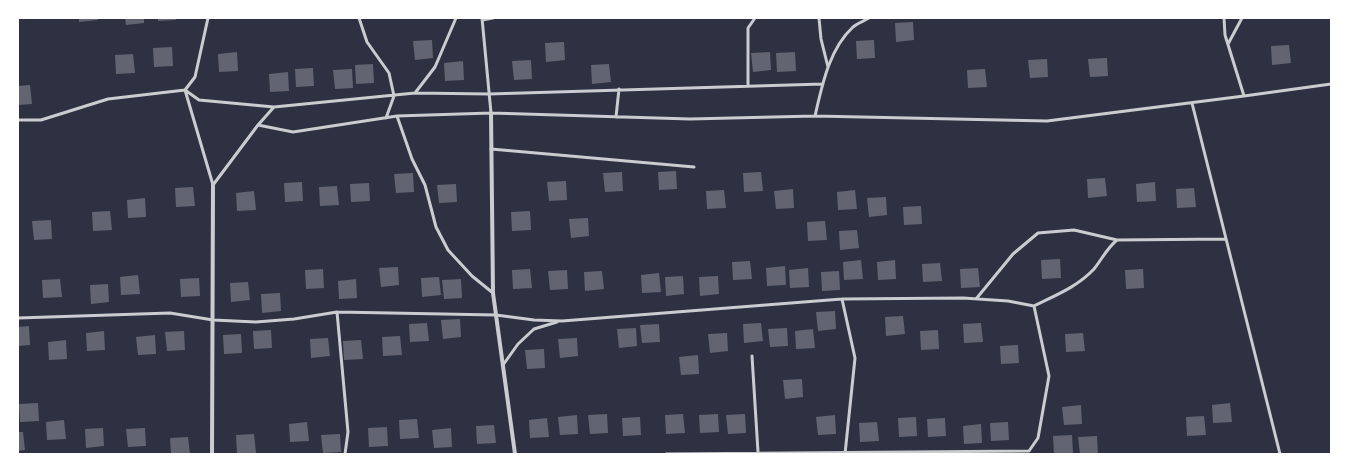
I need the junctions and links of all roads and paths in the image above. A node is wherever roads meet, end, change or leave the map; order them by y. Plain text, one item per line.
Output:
1 (208, 18) edge
2 (359, 18) edge
3 (456, 18) edge
4 (493, 18) edge
5 (755, 18) edge
6 (819, 18) edge
7 (870, 18) edge
8 (1224, 18) edge
9 (1242, 18) edge
10 (482, 19) edge
11 (1228, 44) junction
12 (828, 68) junction
13 (823, 84) junction
14 (1331, 84) edge
15 (748, 86) junction
16 (619, 89) junction
17 (185, 90) junction
18 (414, 94) junction
19 (489, 94) junction
20 (394, 96) junction
21 (1244, 96) junction
22 (1192, 103) junction
23 (274, 107) junction
24 (491, 113) junction
25 (397, 116) junction
26 (815, 116) junction
27 (616, 117) junction
28 (386, 118) junction
29 (18, 120) edge
30 (258, 125) junction
31 (492, 149) junction
32 (694, 167) dead end
33 (214, 186) junction
34 (1226, 239) junction
35 (1117, 240) junction
36 (493, 293) junction
37 (842, 299) junction
38 (976, 299) junction
39 (1034, 306) junction
40 (337, 312) junction
41 (496, 315) junction
42 (18, 318) edge
43 (212, 320) junction
44 (562, 321) junction
45 (752, 356) dead end
46 (503, 365) junction
47 (758, 452) junction
48 (845, 453) edge
49 (212, 454) edge
50 (345, 454) edge
51 (515, 454) edge
52 (666, 454) edge
53 (1280, 454) edge

1 - 17 lane
2 - 20 lane
3 - 18 lane
4 - 10 lane
5 - 15 lane
6 - 12 lane
7 - 12 lane
8 - 11 lane
9 - 11 lane
10 - 19 lane
11 - 21 lane
12 - 13 lane
13 - 15 lane
13 - 26 lane
14 - 21 lane
15 - 16 lane
16 - 19 lane
16 - 27 lane
17 - 23 lane
17 - 29 lane
17 - 33 lane
18 - 19 lane
18 - 20 lane
19 - 24 lane
20 - 23 lane
20 - 28 lane
21 - 22 lane
22 - 26 lane
22 - 34 lane
23 - 30 lane
24 - 25 lane
24 - 27 lane
24 - 31 street
25 - 28 lane
25 - 36 lane
26 - 27 lane
28 - 30 lane
30 - 33 lane
31 - 32 lane
31 - 36 street
33 - 43 street
34 - 35 lane
34 - 53 lane
35 - 38 lane
35 - 39 lane
36 - 41 street
37 - 38 lane
37 - 44 lane
37 - 48 lane
38 - 39 lane
39 - 48 lane
40 - 41 lane
40 - 43 lane
40 - 50 lane
41 - 44 lane
41 - 46 street
42 - 43 lane
43 - 49 street
44 - 46 lane
45 - 47 lane
46 - 51 street
47 - 48 lane
47 - 52 lane

